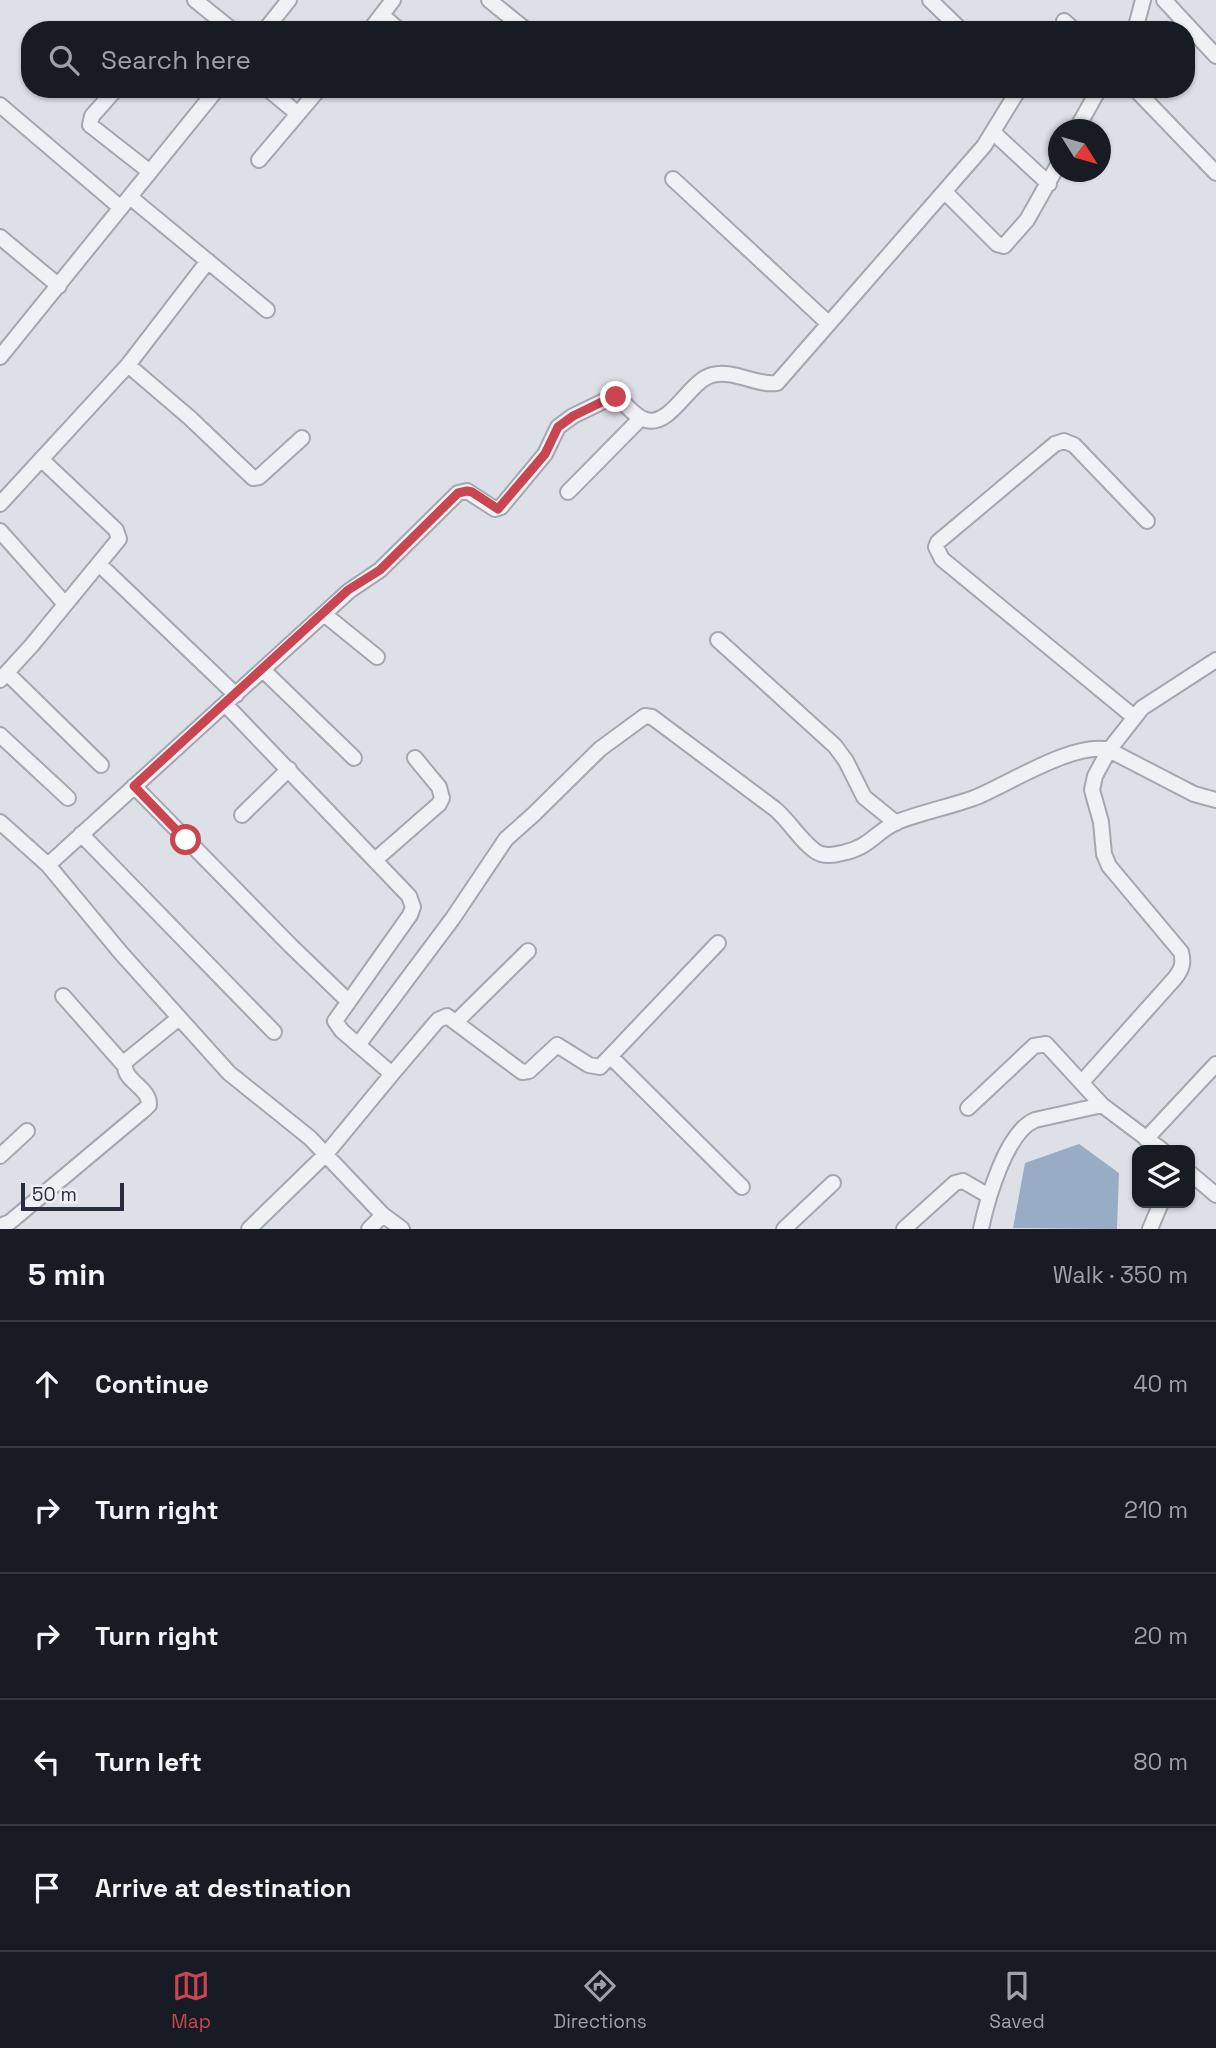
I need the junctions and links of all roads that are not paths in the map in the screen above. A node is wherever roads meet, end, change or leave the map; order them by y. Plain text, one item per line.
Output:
1 (195, 0) edge
2 (289, 0) edge
3 (393, 0) edge
4 (489, 0) edge
5 (930, 0) edge
6 (1143, 0) edge
7 (1164, 0) edge
8 (382, 15) junction
9 (221, 21) edge
10 (272, 21) edge
11 (377, 21) edge
12 (389, 21) edge
13 (515, 21) edge
14 (952, 21) edge
15 (1137, 21) edge
16 (1184, 21) edge
17 (1195, 33) edge
18 (1216, 56) edge
19 (108, 98) edge
20 (210, 98) edge
21 (279, 98) edge
22 (312, 98) edge
23 (1014, 98) edge
24 (1094, 98) edge
25 (1144, 98) edge
26 (0, 105) edge
27 (298, 114) junction
28 (1082, 119) edge
29 (994, 133) junction
30 (259, 160) dead end
31 (150, 172) junction
32 (1216, 173) edge
33 (673, 179) dead end
34 (1049, 184) joint
35 (945, 192) junction
36 (126, 203) junction
37 (0, 237) edge
38 (208, 261) junction
39 (59, 286) junction
40 (267, 310) dead end
41 (828, 323) junction
42 (0, 357) edge
43 (128, 365) junction
44 (641, 418) junction
45 (302, 438) dead end
46 (41, 458) junction
47 (568, 492) dead end
48 (0, 504) edge
49 (1147, 521) dead end
50 (0, 531) edge
51 (99, 564) junction
52 (65, 604) junction
53 (324, 614) junction
54 (718, 640) dead end
55 (377, 657) dead end
56 (1216, 660) edge
57 (263, 670) junction
58 (3, 677) edge
59 (231, 699) junction
60 (1134, 717) junction
61 (0, 735) edge
62 (1109, 750) junction
63 (354, 758) dead end
64 (415, 758) dead end
65 (101, 765) dead end
66 (289, 769) junction
67 (134, 786) junction
68 (68, 798) dead end
69 (1216, 800) edge
70 (242, 815) dead end
71 (0, 822) edge
72 (897, 822) junction
73 (81, 834) junction
74 (375, 860) junction
75 (48, 865) junction
76 (718, 943) dead end
77 (528, 951) dead end
78 (63, 996) dead end
79 (348, 1001) junction
80 (179, 1018) junction
81 (457, 1021) junction
82 (274, 1032) dead end
83 (358, 1045) junction
84 (611, 1058) junction
85 (1216, 1064) edge
86 (124, 1065) junction
87 (392, 1074) junction
88 (1082, 1082) junction
89 (1102, 1105) junction
90 (968, 1108) dead end
91 (27, 1131) dead end
92 (1146, 1139) junction
93 (1155, 1145) edge
94 (326, 1154) junction
95 (0, 1156) edge
96 (1195, 1177) edge
97 (833, 1183) dead end
98 (742, 1187) dead end
99 (1216, 1195) edge
100 (989, 1196) junction
101 (1159, 1208) edge
102 (383, 1215) junction
103 (0, 1226) edge
104 (249, 1229) edge
105 (369, 1229) edge
106 (402, 1229) edge
107 (784, 1229) edge
108 (904, 1229) edge
109 (981, 1229) edge
110 (1150, 1229) edge

1 - 9 street
2 - 10 street
3 - 8 street
4 - 13 street
5 - 14 street
6 - 15 street
7 - 16 street
8 - 11 street
8 - 12 street
17 - 18 street
19 - 31 street
20 - 31 street
21 - 27 street
22 - 27 street
23 - 29 street
24 - 28 street
25 - 32 street
26 - 36 street
27 - 30 street
29 - 34 street
29 - 35 street
31 - 36 street
33 - 41 street
34 - 35 street
35 - 41 street
36 - 38 street
36 - 39 street
37 - 39 street
38 - 40 street
38 - 43 street
39 - 42 street
41 - 44 street
43 - 45 street
43 - 46 street
44 - 47 street
44 - 53 street
46 - 48 street
46 - 51 street
49 - 60 street
50 - 52 street
51 - 52 street
51 - 59 street
52 - 58 street
53 - 55 street
53 - 57 street
54 - 72 street
56 - 60 street
57 - 59 street
57 - 63 street
58 - 65 street
59 - 66 street
59 - 67 street
60 - 62 street
61 - 68 street
62 - 69 street
62 - 72 street
62 - 88 street
64 - 74 street
66 - 70 street
66 - 74 street
67 - 73 street
67 - 79 street
71 - 75 street
72 - 83 street
73 - 75 street
73 - 82 street
74 - 79 street
75 - 80 street
76 - 84 street
77 - 81 street
78 - 86 street
79 - 83 street
80 - 86 street
80 - 94 street
81 - 84 street
81 - 87 street
83 - 87 street
84 - 98 street
85 - 92 street
86 - 103 street
87 - 94 street
88 - 89 street
88 - 90 street
89 - 92 street
89 - 100 street
91 - 95 street
92 - 93 street
94 - 102 street
94 - 104 street
96 - 99 street
97 - 107 street
100 - 108 street
100 - 109 street
101 - 110 street
102 - 105 street
102 - 106 street

